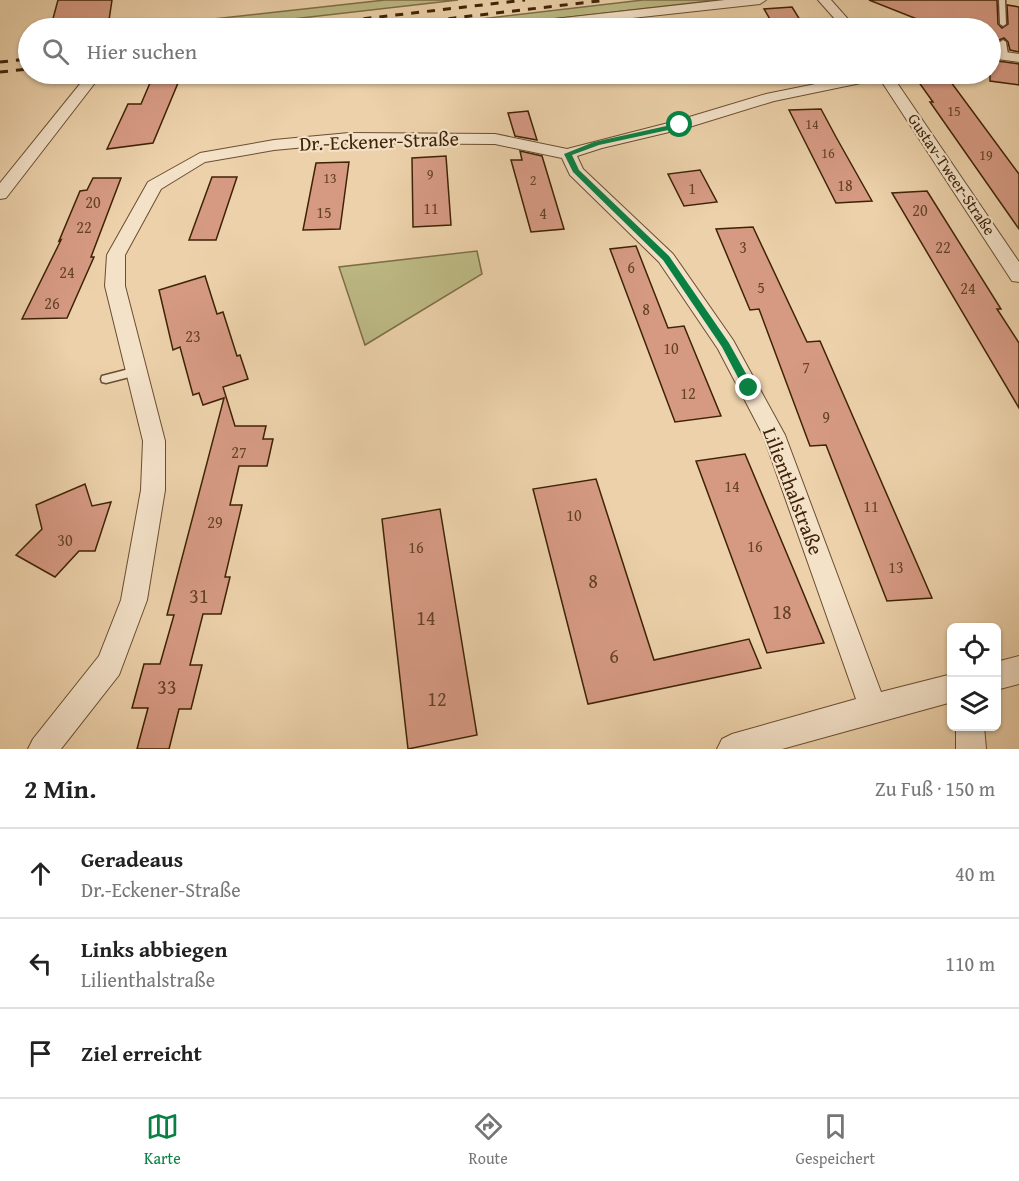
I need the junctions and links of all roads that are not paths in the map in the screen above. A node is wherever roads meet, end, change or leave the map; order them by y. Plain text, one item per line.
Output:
1 (760, 0) edge
2 (824, 0) edge
3 (1002, 0) edge
4 (599, 18) edge
5 (841, 18) edge
6 (1003, 24) dead end
7 (1001, 51) edge
8 (1019, 58) edge
9 (87, 84) edge
10 (835, 84) edge
11 (891, 84) edge
12 (568, 154) junction
13 (0, 194) edge
14 (1019, 276) edge
15 (137, 371) junction
16 (106, 379) dead end
17 (1019, 670) edge
18 (1001, 675) edge
19 (947, 689) edge
20 (873, 708) junction
21 (970, 731) edge
22 (43, 749) edge
23 (732, 749) edge
24 (971, 749) edge

1 - 4 street
2 - 5 street
3 - 6 lane
7 - 8 street
9 - 13 street
10 - 12 street
11 - 14 street, Gustav-Tweer-Straße
12 - 15 street, Dr.-Eckener-Straße
12 - 20 street, Lilienthalstraße
15 - 16 lane
15 - 22 street, Dr.-Eckener-Straße
17 - 18 street
19 - 20 street
20 - 23 street
21 - 24 street

